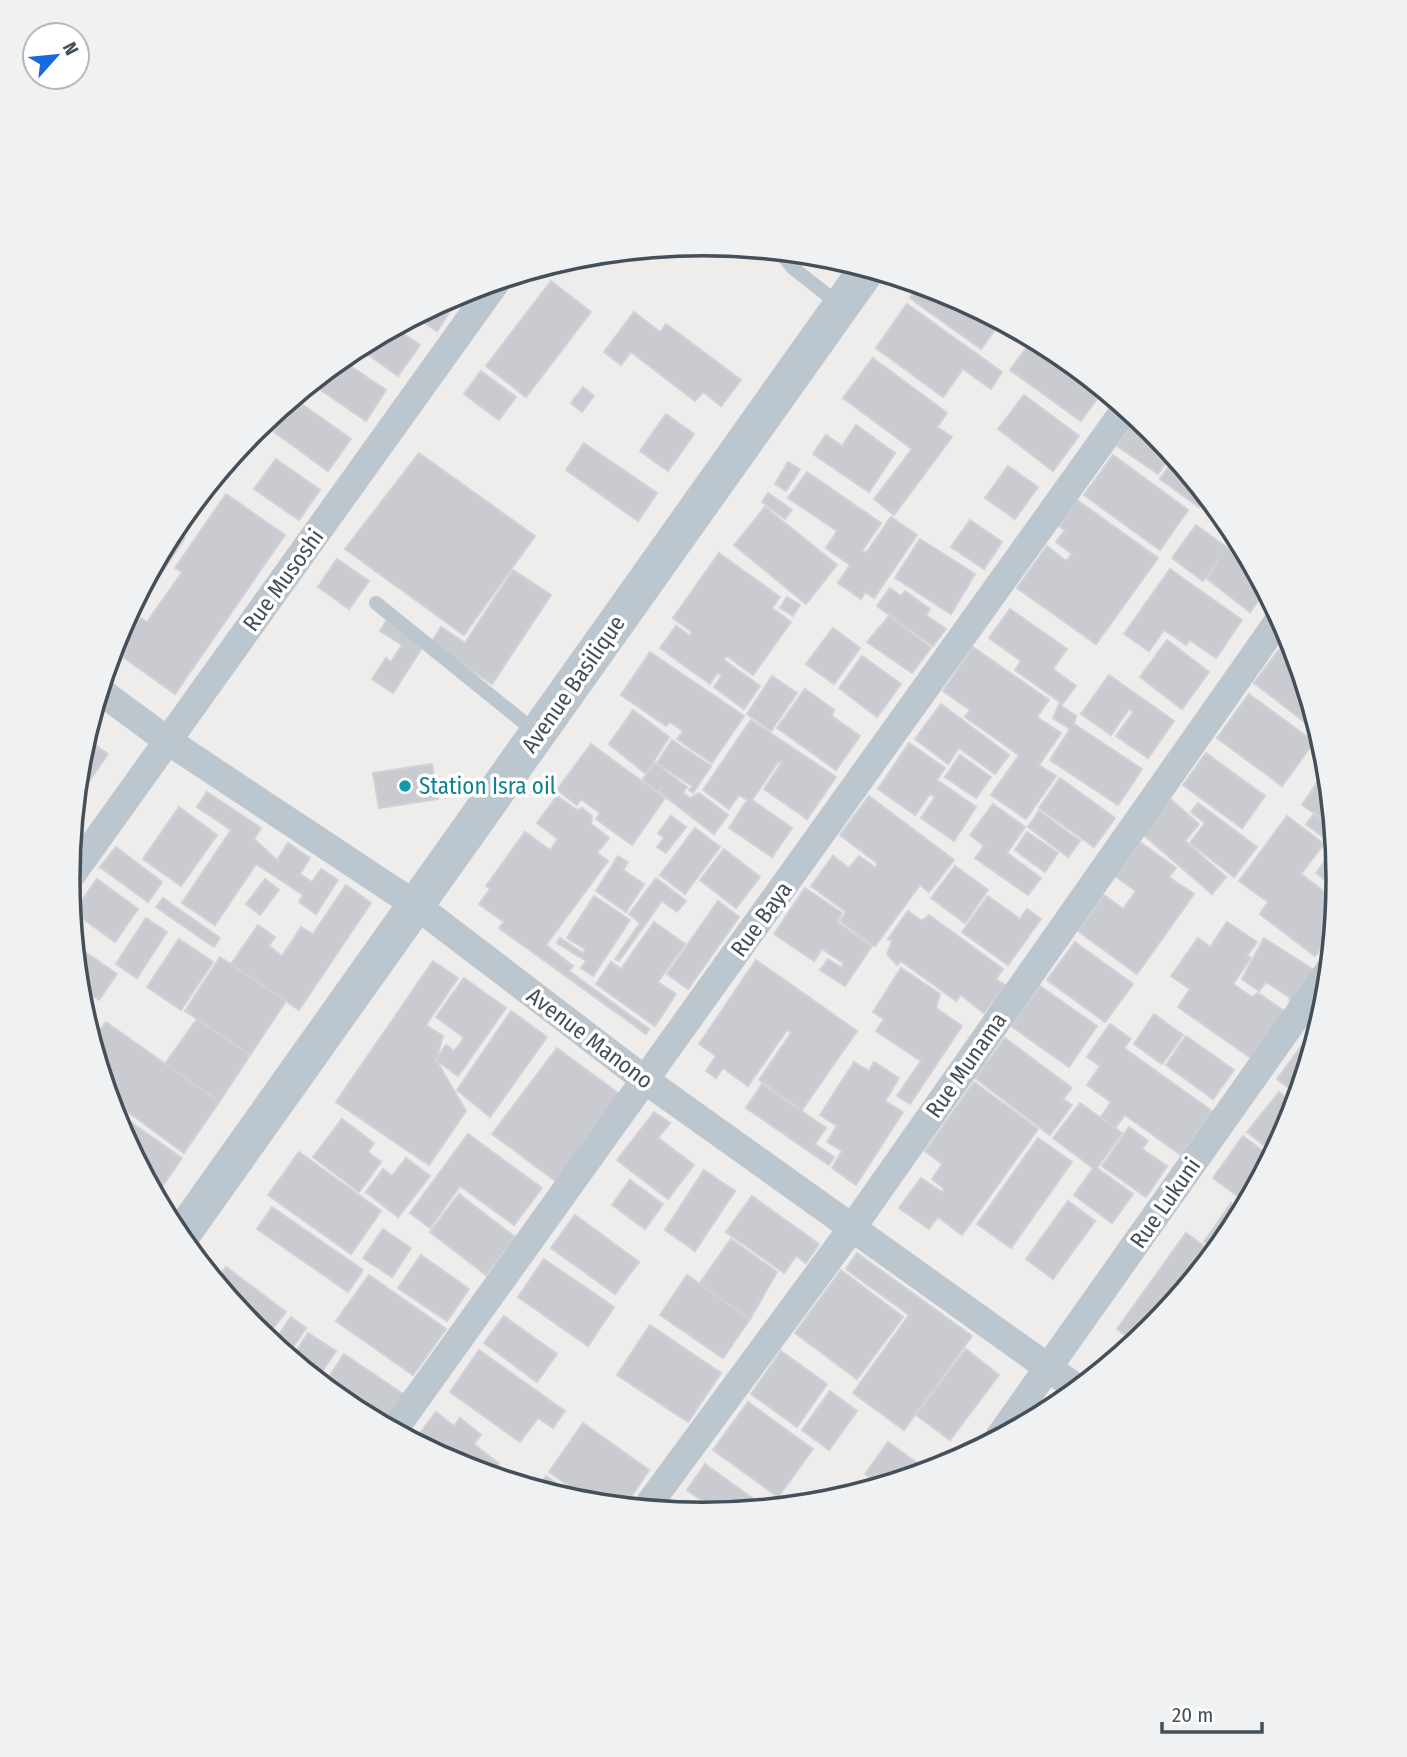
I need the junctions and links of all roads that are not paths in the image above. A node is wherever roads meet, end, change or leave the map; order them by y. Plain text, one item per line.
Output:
1 (788, 261) edge
2 (862, 276) edge
3 (487, 295) edge
4 (841, 306) junction
5 (1120, 416) edge
6 (376, 603) dead end
7 (1273, 628) edge
8 (108, 697) edge
9 (539, 734) junction
10 (168, 741) junction
11 (81, 862) edge
12 (417, 906) junction
13 (1317, 988) edge
14 (645, 1080) junction
15 (187, 1227) edge
16 (852, 1228) junction
17 (1049, 1368) junction
18 (1069, 1383) edge
19 (1011, 1420) edge
20 (400, 1422) edge
21 (653, 1499) edge

1 - 4 lane
2 - 4 street, Avenue Basilique
3 - 10 street, Rue Musoshi
4 - 9 street, Avenue Basilique
5 - 14 street, Rue Baya
6 - 9 lane
7 - 16 street, Rue Munama
8 - 10 street, Avenue Manono
9 - 12 street, Avenue Basilique
10 - 11 street, Rue Musoshi
10 - 12 street, Avenue Manono
12 - 14 street, Avenue Manono
12 - 15 street, Avenue Basilique
13 - 17 street, Rue Lukuni
14 - 16 street, Avenue Manono
14 - 20 street, Rue Baya
16 - 17 street, Avenue Manono
16 - 21 street, Rue Munama
17 - 18 street, Avenue Manono
17 - 19 street, Rue Lukuni

